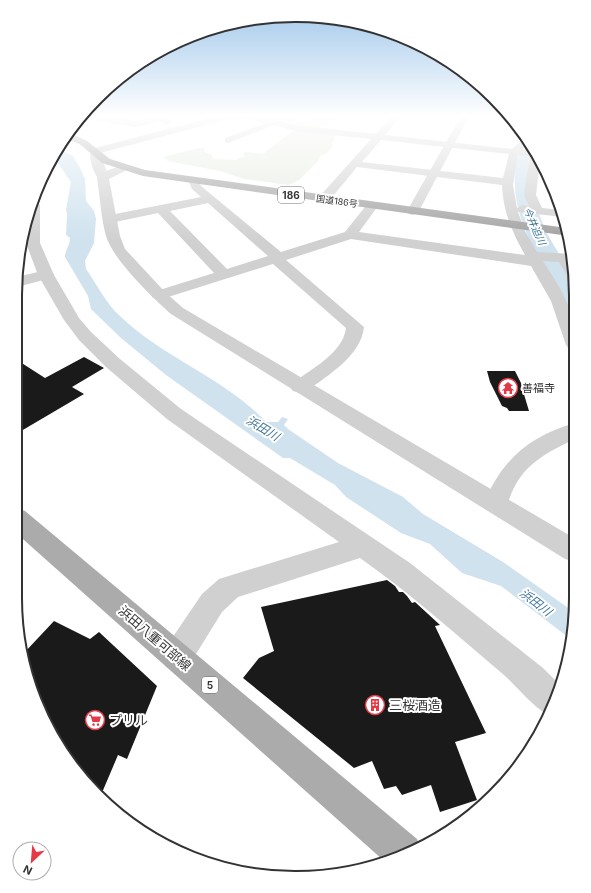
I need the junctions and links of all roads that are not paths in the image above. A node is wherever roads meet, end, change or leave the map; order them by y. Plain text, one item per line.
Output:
1 (95, 158) edge
2 (102, 158) edge
3 (361, 158) edge
4 (441, 158) edge
5 (517, 158) edge
6 (534, 163) edge
7 (356, 164) junction
8 (123, 168) junction
9 (433, 173) junction
10 (103, 178) junction
11 (195, 182) junction
12 (508, 182) junction
13 (210, 199) junction
14 (324, 199) junction
15 (372, 206) junction
16 (161, 209) junction
17 (513, 209) junction
18 (536, 210) junction
19 (413, 211) junction
20 (556, 213) edge
21 (34, 216) edge
22 (110, 218) junction
23 (520, 226) junction
24 (561, 231) edge
25 (350, 235) junction
26 (535, 258) junction
27 (565, 258) edge
28 (278, 259) junction
29 (46, 275) junction
30 (225, 275) junction
31 (23, 281) edge
32 (159, 295) junction
33 (569, 330) edge
34 (300, 387) junction
35 (569, 433) edge
36 (496, 503) junction
37 (22, 523) edge
38 (363, 546) junction
39 (569, 548) edge
40 (177, 657) junction
41 (550, 697) edge
42 (400, 850) edge

1 - 10 street
2 - 8 highway, 国道186号 / 186
3 - 7 street
4 - 9 street
5 - 12 street
6 - 18 street
7 - 9 street
7 - 14 street
8 - 10 street
8 - 11 highway, 国道186号 / 186
9 - 12 street
9 - 19 street
10 - 22 street
11 - 13 street
11 - 14 highway, 国道186号 / 186
12 - 17 street
13 - 16 street
13 - 28 street
14 - 15 highway, 国道186号 / 186
15 - 19 highway, 国道186号 / 186
15 - 25 street
16 - 22 street
16 - 30 street
17 - 18 street
17 - 23 street
18 - 20 street
19 - 23 highway, 国道186号 / 186
21 - 29 street
22 - 32 street
23 - 24 highway, 国道186号 / 186
23 - 26 street
25 - 26 street
25 - 28 street
26 - 27 street
26 - 33 street
28 - 30 street
28 - 34 street
29 - 31 street
29 - 38 street
30 - 32 street
32 - 34 street
34 - 36 street
35 - 36 street
36 - 39 street
37 - 40 main road, 浜田八重可部線 / 5
38 - 40 street
38 - 41 street
40 - 42 main road, 浜田八重可部線 / 5

